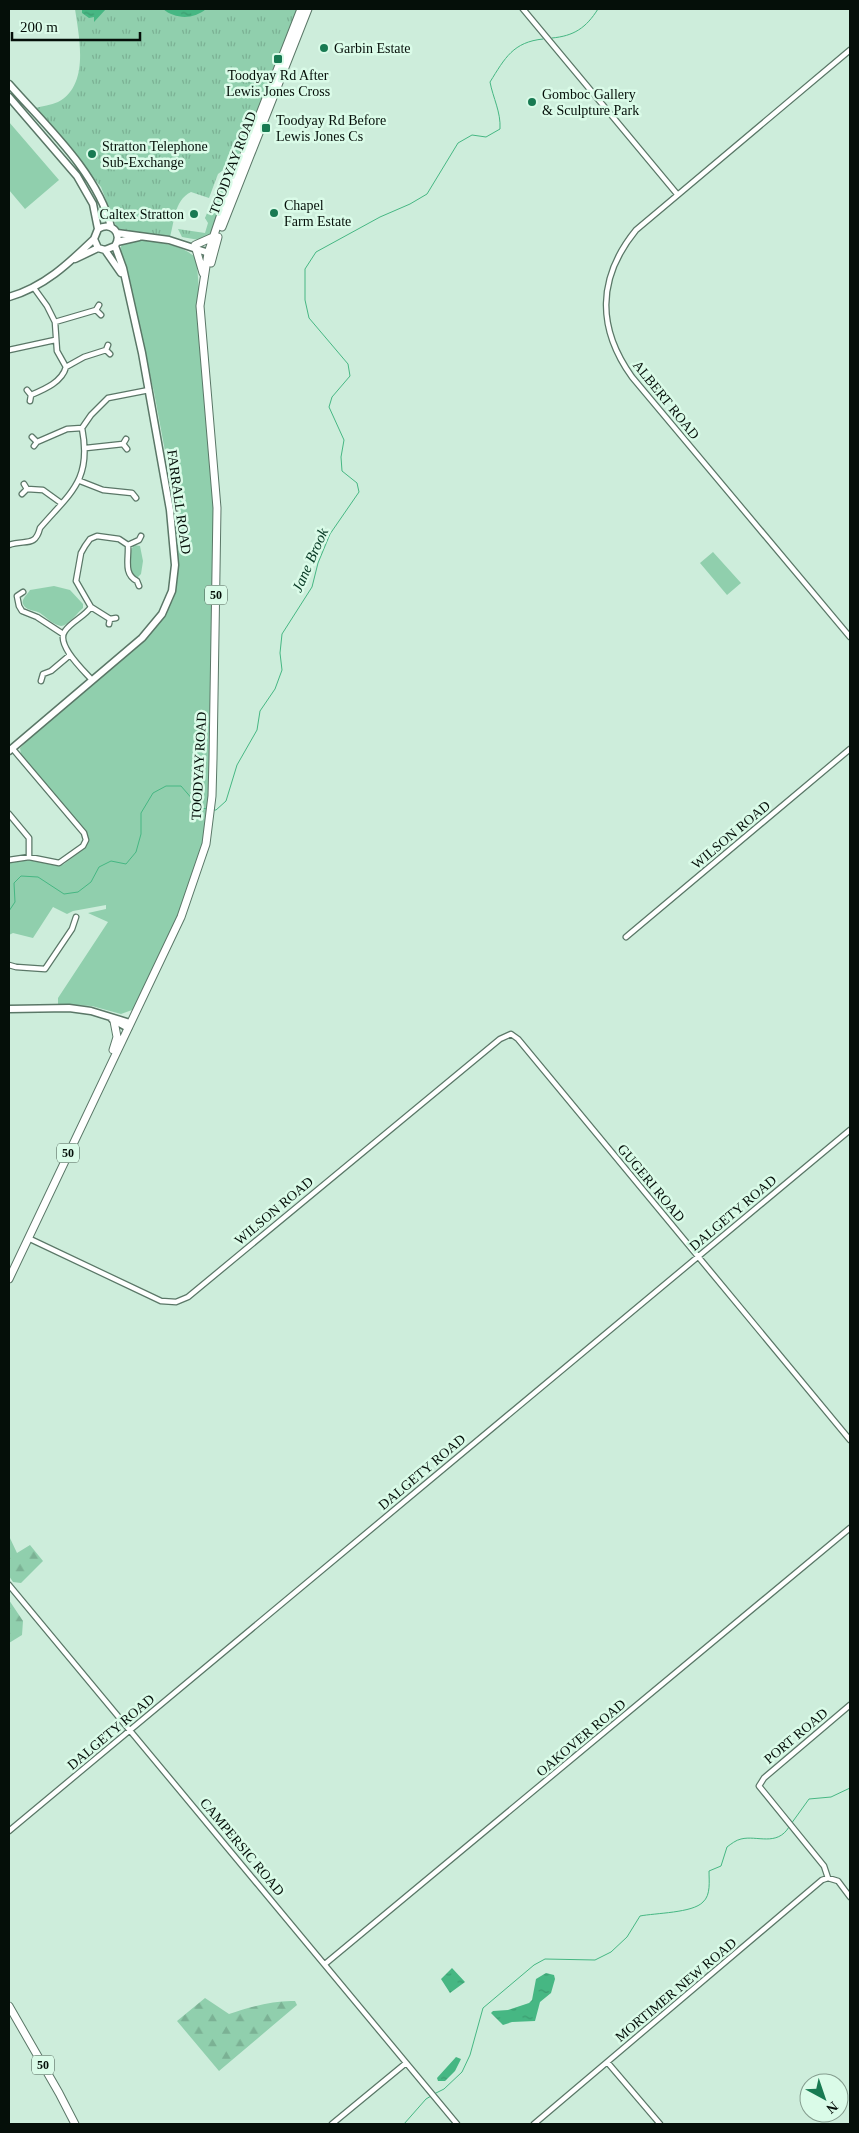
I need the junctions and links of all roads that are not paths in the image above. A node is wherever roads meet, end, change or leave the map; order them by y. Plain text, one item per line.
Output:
1 (301, 9) edge
2 (308, 9) edge
3 (523, 9) edge
4 (850, 50) edge
5 (9, 84) edge
6 (9, 97) edge
7 (677, 194) junction
8 (111, 227) junction
9 (98, 229) junction
10 (117, 233) junction
11 (140, 237) junction
12 (213, 237) junction
13 (94, 239) junction
14 (116, 244) junction
15 (194, 246) junction
16 (102, 249) junction
17 (211, 251) junction
18 (74, 259) junction
19 (125, 278) junction
20 (204, 278) junction
21 (34, 288) junction
22 (9, 297) edge
23 (99, 305) dead end
24 (96, 310) junction
25 (101, 315) dead end
26 (55, 322) junction
27 (203, 333) junction
28 (55, 340) junction
29 (108, 345) dead end
30 (9, 350) edge
31 (66, 367) junction
32 (27, 390) dead end
33 (149, 390) junction
34 (31, 395) junction
35 (30, 401) dead end
36 (82, 428) junction
37 (32, 437) dead end
38 (86, 448) junction
39 (127, 449) dead end
40 (80, 481) junction
41 (24, 484) dead end
42 (135, 486) dead end
43 (27, 489) junction
44 (132, 492) junction
45 (22, 494) dead end
46 (136, 498) dead end
47 (61, 503) junction
48 (141, 540) dead end
49 (9, 545) edge
50 (128, 545) junction
51 (139, 582) dead end
52 (23, 592) dead end
53 (91, 607) junction
54 (116, 618) dead end
55 (63, 634) junction
56 (850, 637) edge
57 (70, 655) junction
58 (92, 680) junction
59 (41, 681) dead end
60 (850, 749) edge
61 (10, 750) edge
62 (9, 814) edge
63 (29, 857) junction
64 (9, 860) edge
65 (76, 917) dead end
66 (626, 937) dead end
67 (9, 965) edge
68 (9, 1009) edge
69 (113, 1020) junction
70 (129, 1025) junction
71 (511, 1034) joint
72 (106, 1072) junction
73 (850, 1130) edge
74 (28, 1238) junction
75 (698, 1257) junction
76 (9, 1279) edge
77 (850, 1440) edge
78 (850, 1528) edge
79 (9, 1585) edge
80 (850, 1705) edge
81 (130, 1731) junction
82 (9, 1832) edge
83 (830, 1878) junction
84 (850, 1896) edge
85 (325, 1964) junction
86 (9, 2006) edge
87 (608, 2062) junction
88 (406, 2063) junction
89 (75, 2124) edge
90 (332, 2124) edge
91 (457, 2124) edge
92 (534, 2124) edge
93 (660, 2124) edge

1 - 12 main road, TOODYAY ROAD / 50
2 - 17 main road, TOODYAY ROAD / 50
3 - 7 street
4 - 7 street, ALBERT ROAD
5 - 8 main road
6 - 9 main road
7 - 56 street, ALBERT ROAD
8 - 9 main road
8 - 10 main road
9 - 13 main road
10 - 11 main road
10 - 14 main road, FARRALL ROAD
11 - 14 main road
11 - 15 main road
12 - 15 main road
12 - 17 main road, TOODYAY ROAD / 50
13 - 16 main road, FARRALL ROAD
13 - 18 main road
14 - 16 main road
14 - 19 main road, FARRALL ROAD
15 - 17 main road
15 - 20 main road
16 - 18 main road
16 - 19 main road, FARRALL ROAD
17 - 20 main road, TOODYAY ROAD / 50
17 - 27 main road, TOODYAY ROAD / 50
18 - 21 main road
19 - 33 main road, FARRALL ROAD
20 - 27 main road, TOODYAY ROAD / 50
21 - 22 main road
21 - 26 street
23 - 24 street
24 - 25 street
24 - 26 street
26 - 28 street
27 - 70 main road, TOODYAY ROAD / 50
28 - 30 street
28 - 31 street
29 - 31 street
31 - 34 street
32 - 34 street
33 - 36 street
33 - 58 main road, FARRALL ROAD
34 - 35 street
36 - 37 street
36 - 38 street
38 - 39 street
38 - 40 street
40 - 44 street
40 - 47 street
41 - 43 street
42 - 44 street
43 - 45 street
43 - 47 street
44 - 46 street
47 - 49 street
48 - 50 street
50 - 51 street
50 - 53 street
52 - 55 street
53 - 54 street
53 - 55 street
55 - 57 street
57 - 58 street
57 - 59 street
58 - 61 main road, FARRALL ROAD
60 - 66 street, WILSON ROAD
61 - 63 street
62 - 63 street
63 - 64 street
65 - 67 street
68 - 69 main road
69 - 70 main road
69 - 72 main road
70 - 72 main road, TOODYAY ROAD / 50
71 - 74 street, WILSON ROAD
71 - 75 street, GUGERI ROAD
72 - 74 main road, TOODYAY ROAD / 50
73 - 75 street, DALGETY ROAD
74 - 76 main road, TOODYAY ROAD / 50
75 - 77 street, GUGERI ROAD
75 - 81 street, DALGETY ROAD
78 - 85 street, OAKOVER ROAD
79 - 81 street, CAMPERSIC ROAD
80 - 83 street, PORT ROAD
81 - 82 street, DALGETY ROAD
81 - 85 street, CAMPERSIC ROAD
83 - 84 street
83 - 87 street, MORTIMER NEW ROAD
85 - 88 street, CAMPERSIC ROAD
86 - 89 main road, 50
87 - 92 street, MORTIMER NEW ROAD
87 - 93 street
88 - 90 street
88 - 91 street, CAMPERSIC ROAD

